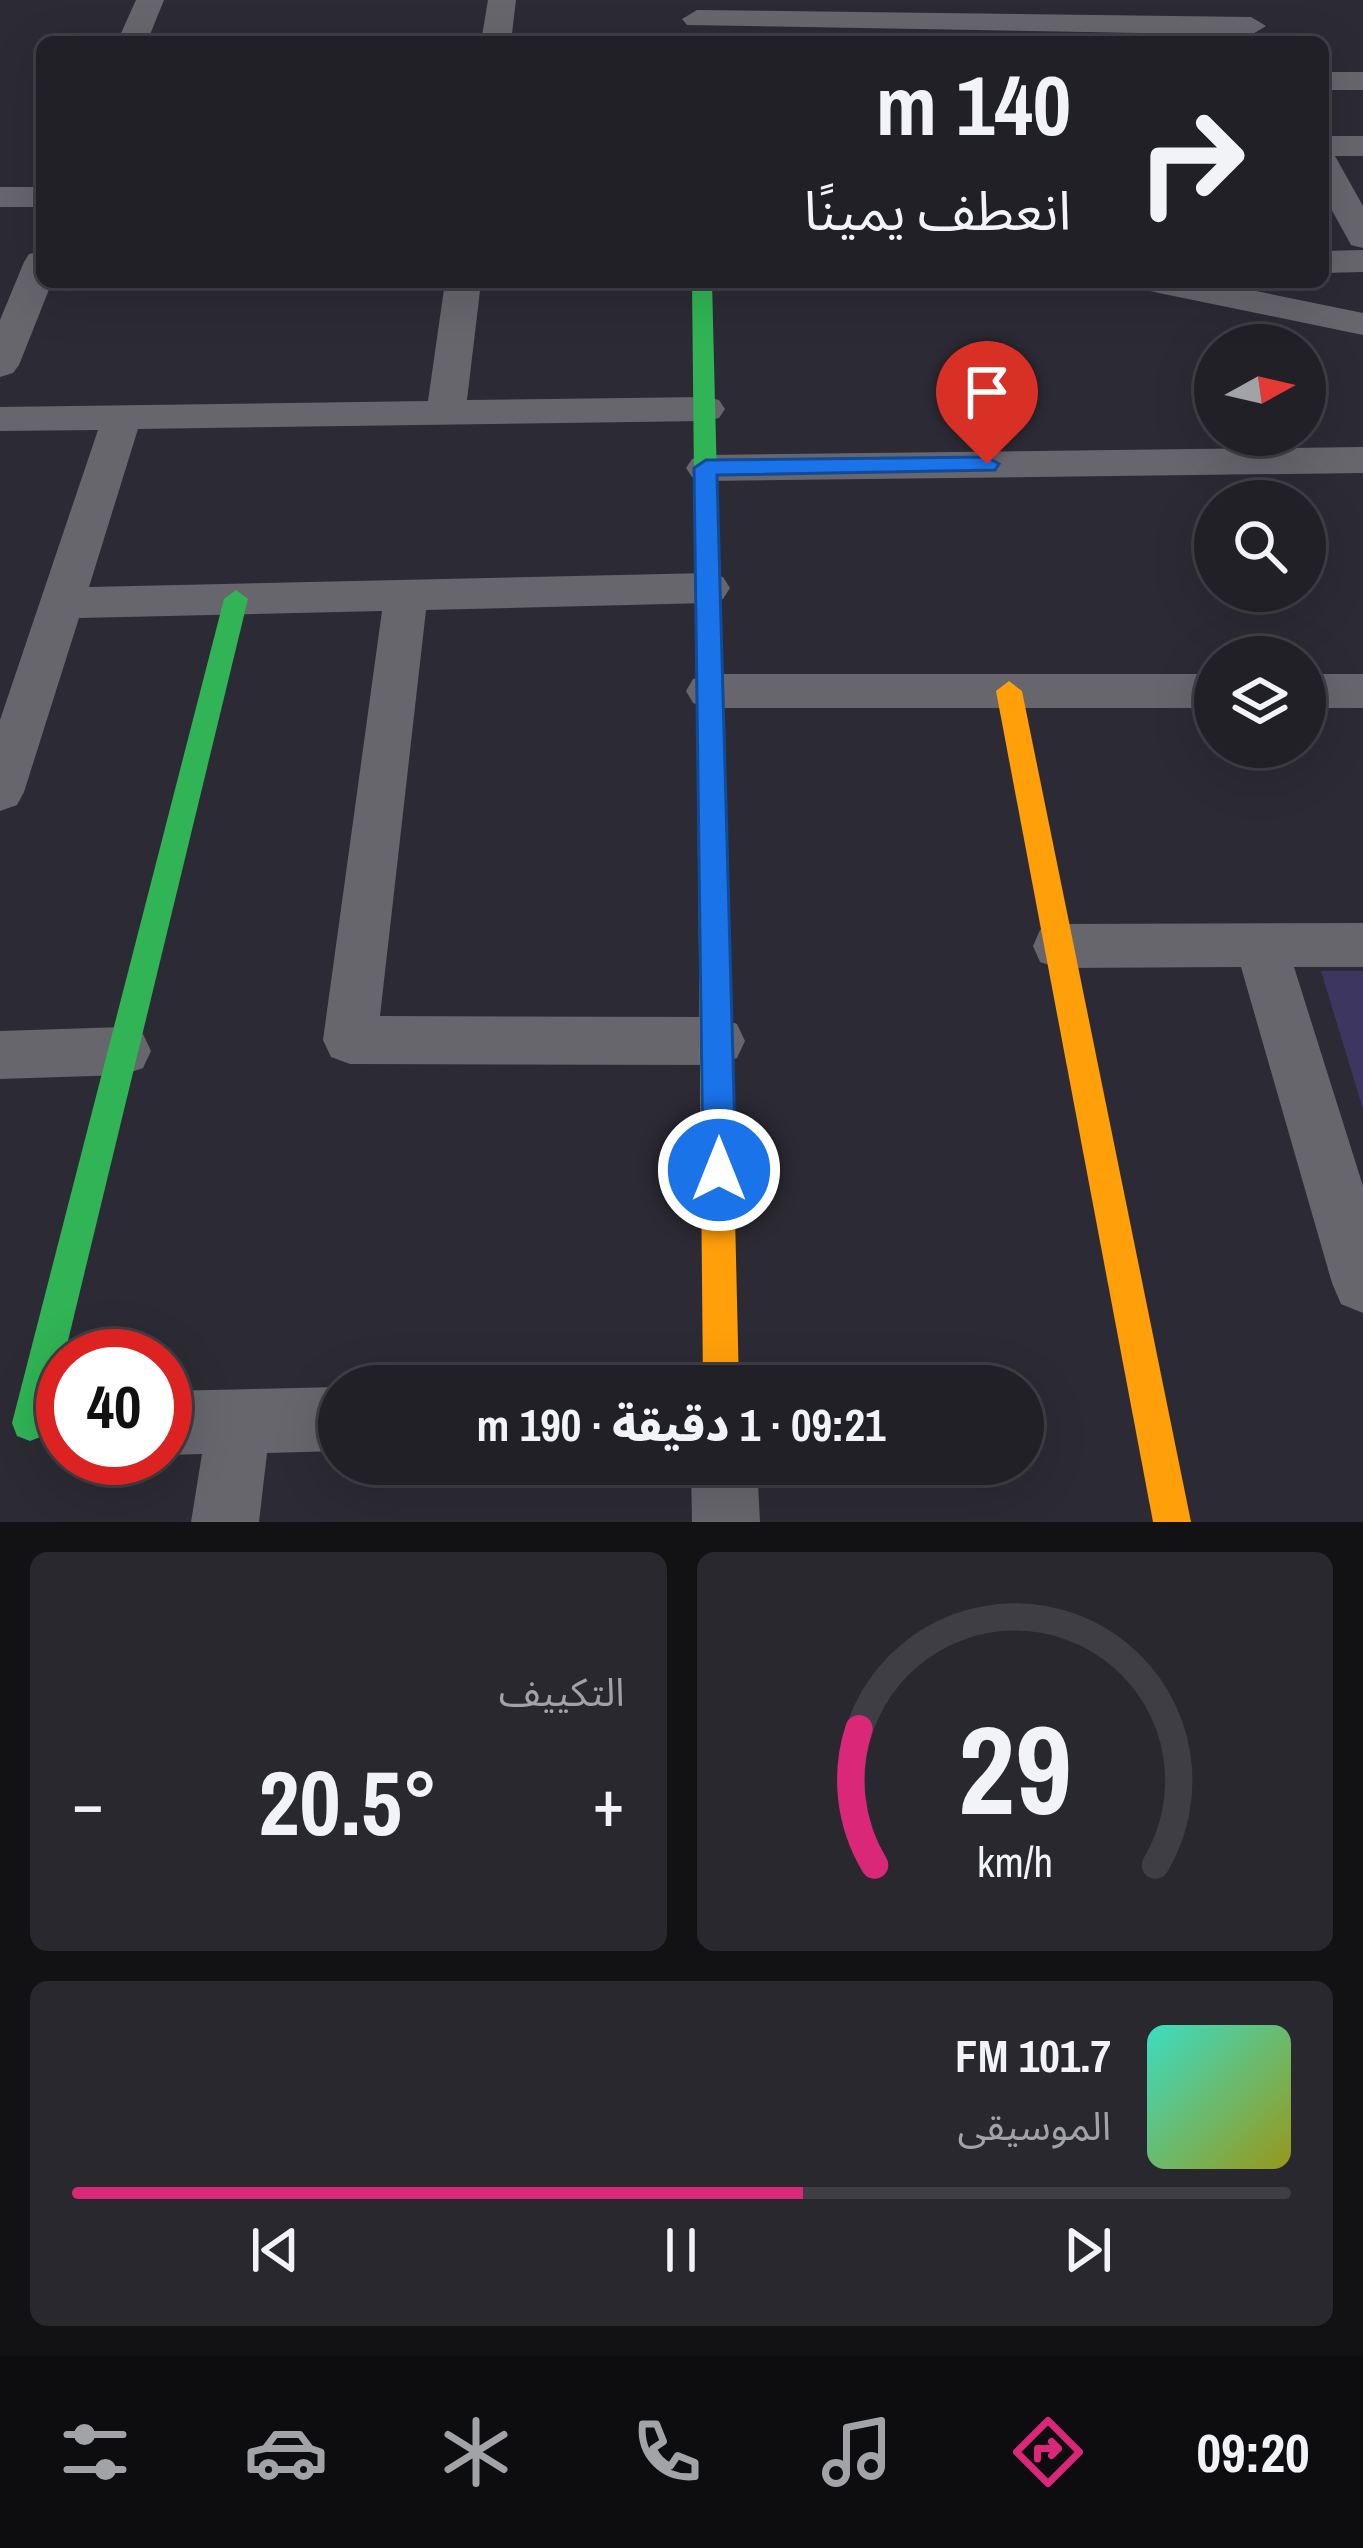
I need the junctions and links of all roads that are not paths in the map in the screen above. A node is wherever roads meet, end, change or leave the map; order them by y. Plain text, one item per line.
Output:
1 (150, 0) edge
2 (502, 0) edge
3 (1109, 12) edge
4 (697, 20) edge
5 (904, 21) edge
6 (1250, 23) edge
7 (135, 36) edge
8 (497, 36) edge
9 (1329, 81) edge
10 (1363, 81) edge
11 (1329, 146) edge
12 (1363, 146) edge
13 (1329, 173) edge
14 (36, 196) edge
15 (0, 197) edge
16 (1363, 238) edge
17 (1363, 261) edge
18 (1329, 262) edge
19 (36, 281) edge
20 (462, 288) edge
21 (701, 288) edge
22 (1188, 288) edge
23 (1363, 324) edge
24 (0, 365) edge
25 (705, 410) junction
26 (446, 412) junction
27 (122, 417) junction
28 (0, 418) edge
29 (1363, 460) edge
30 (706, 468) junction
31 (708, 588) junction
32 (406, 595) junction
33 (236, 599) junction
34 (60, 603) junction
35 (1009, 691) junction
36 (1194, 691) edge
37 (1326, 691) edge
38 (1363, 691) edge
39 (709, 692) junction
40 (0, 792) edge
41 (1261, 945) junction
42 (1363, 945) edge
43 (1059, 946) junction
44 (718, 1041) junction
45 (123, 1052) junction
46 (0, 1055) edge
47 (1363, 1283) edge
48 (721, 1365) edge
49 (318, 1420) edge
50 (31, 1423) edge
51 (192, 1423) edge
52 (239, 1423) junction
53 (725, 1485) edge
54 (225, 1522) edge
55 (726, 1522) edge
56 (1172, 1522) edge

1 - 7 street
2 - 8 street
3 - 5 street
3 - 6 street
4 - 5 street
9 - 10 street
11 - 12 street
13 - 16 street
14 - 15 street
17 - 18 street
19 - 24 street
20 - 26 street
21 - 25 street
22 - 23 street
25 - 26 street
25 - 30 street
26 - 27 street
27 - 28 street
27 - 34 street
29 - 30 street
30 - 31 street
31 - 32 street
31 - 39 street
32 - 33 street
32 - 44 street
33 - 34 street
33 - 45 street
34 - 40 street
35 - 36 street
35 - 39 street
35 - 43 street
37 - 38 street
39 - 44 street
41 - 42 street
41 - 43 street
41 - 47 street
43 - 56 street
44 - 48 street
45 - 46 street
45 - 50 street
49 - 52 street
51 - 52 street
52 - 54 street
53 - 55 street

